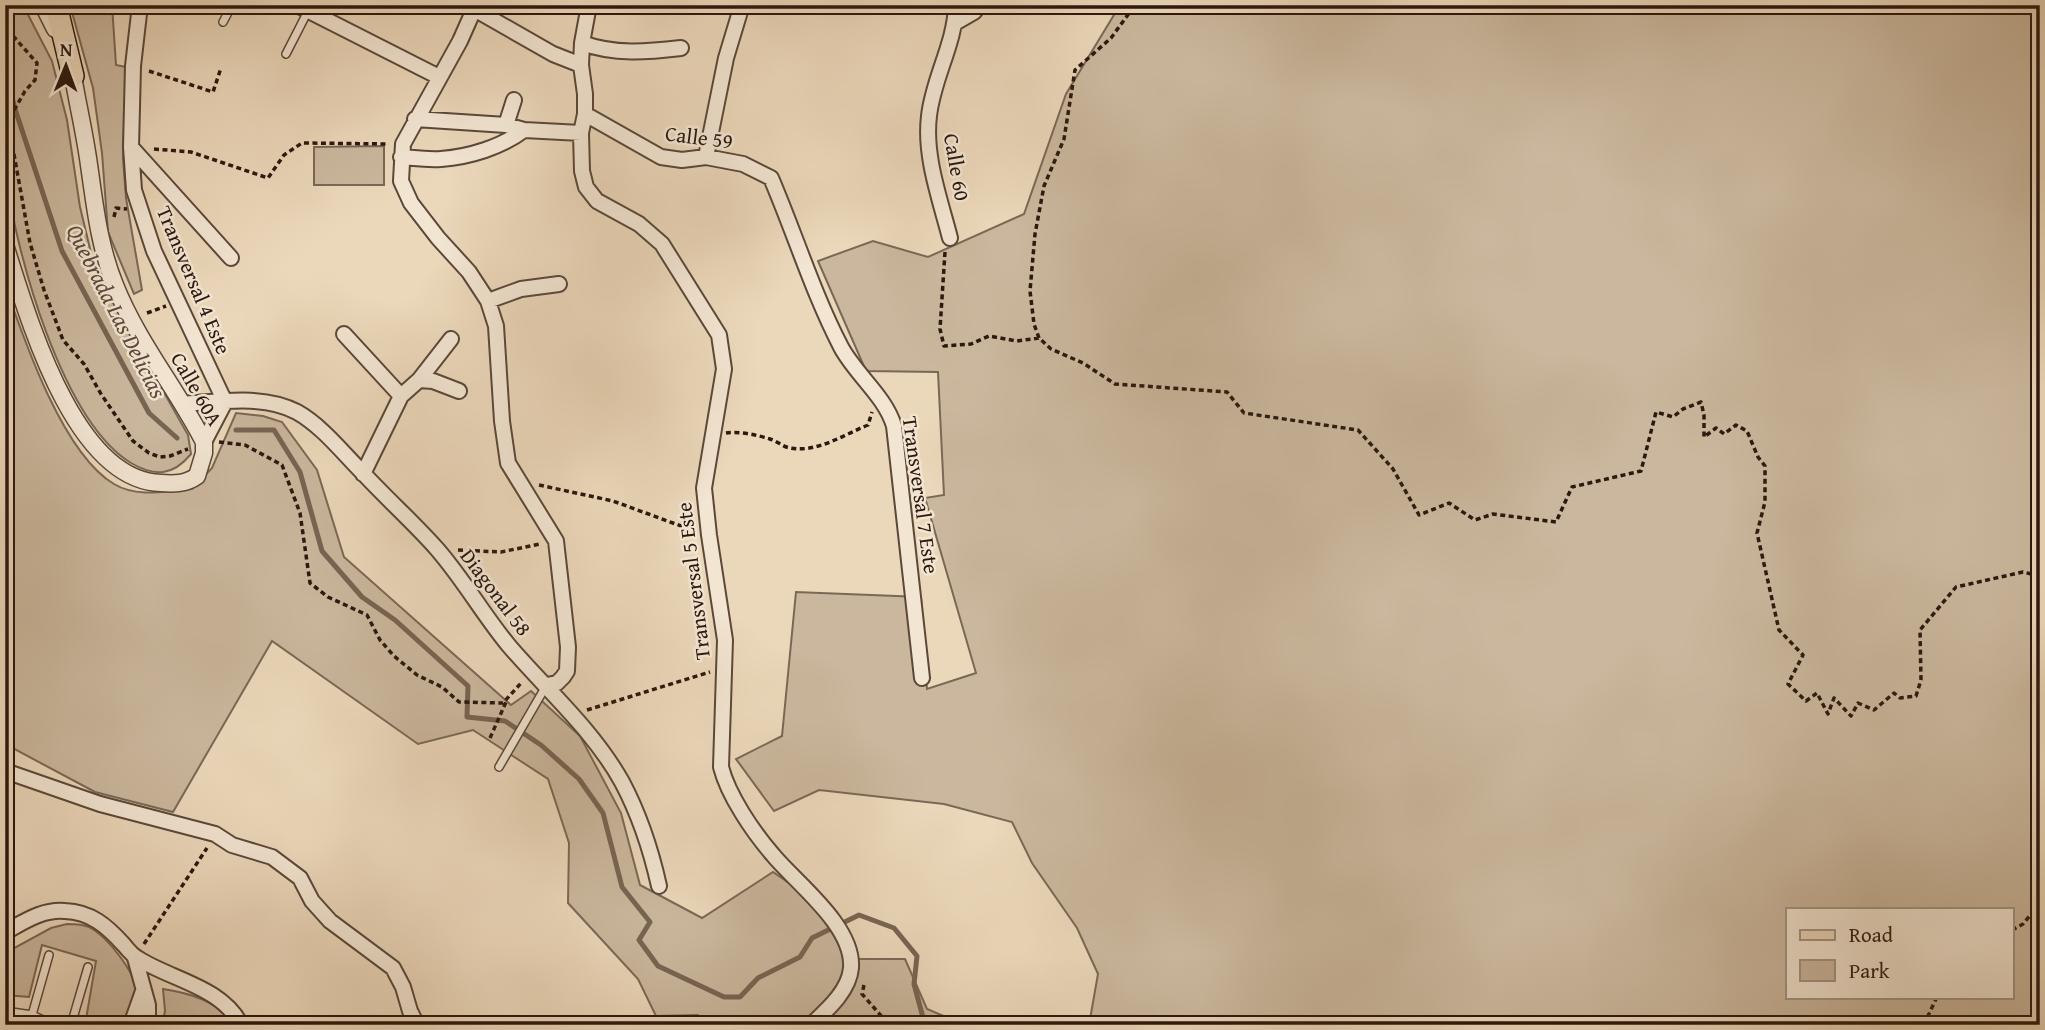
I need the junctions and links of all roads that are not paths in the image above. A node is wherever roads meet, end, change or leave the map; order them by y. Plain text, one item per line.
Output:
1 (43, 5) edge
2 (56, 5) edge
3 (140, 5) edge
4 (232, 5) edge
5 (589, 5) edge
6 (742, 5) edge
7 (956, 5) edge
8 (980, 5) edge
9 (305, 7) edge
10 (475, 7) edge
11 (223, 22) dead end
12 (956, 23) junction
13 (582, 43) junction
14 (681, 48) dead end
15 (286, 54) dead end
16 (581, 65) junction
17 (73, 76) junction
18 (439, 77) junction
19 (514, 100) dead end
20 (585, 114) junction
21 (415, 119) junction
22 (506, 125) junction
23 (524, 130) junction
24 (581, 134) junction
25 (131, 146) junction
26 (402, 150) junction
27 (706, 157) junction
28 (771, 178) joint
29 (950, 238) road end
30 (5, 244) edge
31 (231, 258) dead end
32 (559, 284) dead end
33 (488, 301) junction
34 (344, 334) dead end
35 (451, 339) dead end
36 (419, 380) junction
37 (459, 391) dead end
38 (401, 396) junction
39 (225, 402) junction
40 (182, 404) junction
41 (204, 442) junction
42 (363, 474) junction
43 (922, 678) dead end
44 (547, 685) junction
45 (499, 767) dead end
46 (5, 771) edge
47 (659, 886) dead end
48 (5, 932) edge
49 (49, 955) dead end
50 (135, 958) junction
51 (88, 967) dead end
52 (144, 990) junction
53 (5, 1011) edge
54 (32, 1015) junction
55 (54, 1025) edge
56 (71, 1025) edge
57 (131, 1025) edge
58 (149, 1025) edge
59 (240, 1025) edge
60 (417, 1025) edge
61 (811, 1025) edge

1 - 17 street, Calle 60A
2 - 17 main road
3 - 25 street, Transversal 4 Este
4 - 11 lane
5 - 13 street, Transversal 5 Este
6 - 27 street
7 - 12 street, Calle 60
8 - 12 street
9 - 15 lane
9 - 18 street
10 - 16 street
10 - 18 street
12 - 29 street, Calle 60
13 - 14 street
13 - 16 street, Transversal 5 Este
16 - 20 street, Transversal 5 Este
17 - 40 street, Calle 60A
18 - 21 street
19 - 22 street
20 - 24 street, Transversal 5 Este
20 - 27 street, Calle 59
21 - 22 street
21 - 26 street
22 - 23 street
23 - 24 street
23 - 26 street
24 - 61 street, Transversal 5 Este
25 - 31 street
25 - 39 street, Transversal 4 Este
26 - 33 street
27 - 28 street, Calle 59
28 - 43 street, Transversal 7 Este
30 - 41 street, Calle 60A
32 - 33 street
33 - 44 street
34 - 38 street
35 - 36 street
36 - 37 street
36 - 38 street
38 - 42 street
39 - 40 street, Diagonal 58
39 - 41 street
39 - 42 street, Diagonal 58
40 - 41 street, Calle 60A
42 - 44 street, Diagonal 58
44 - 45 lane
44 - 47 street, Diagonal 58
46 - 60 street
48 - 50 street
49 - 54 lane
50 - 52 street
50 - 59 street
51 - 56 lane
52 - 57 street
52 - 58 street
53 - 54 lane
54 - 55 lane

